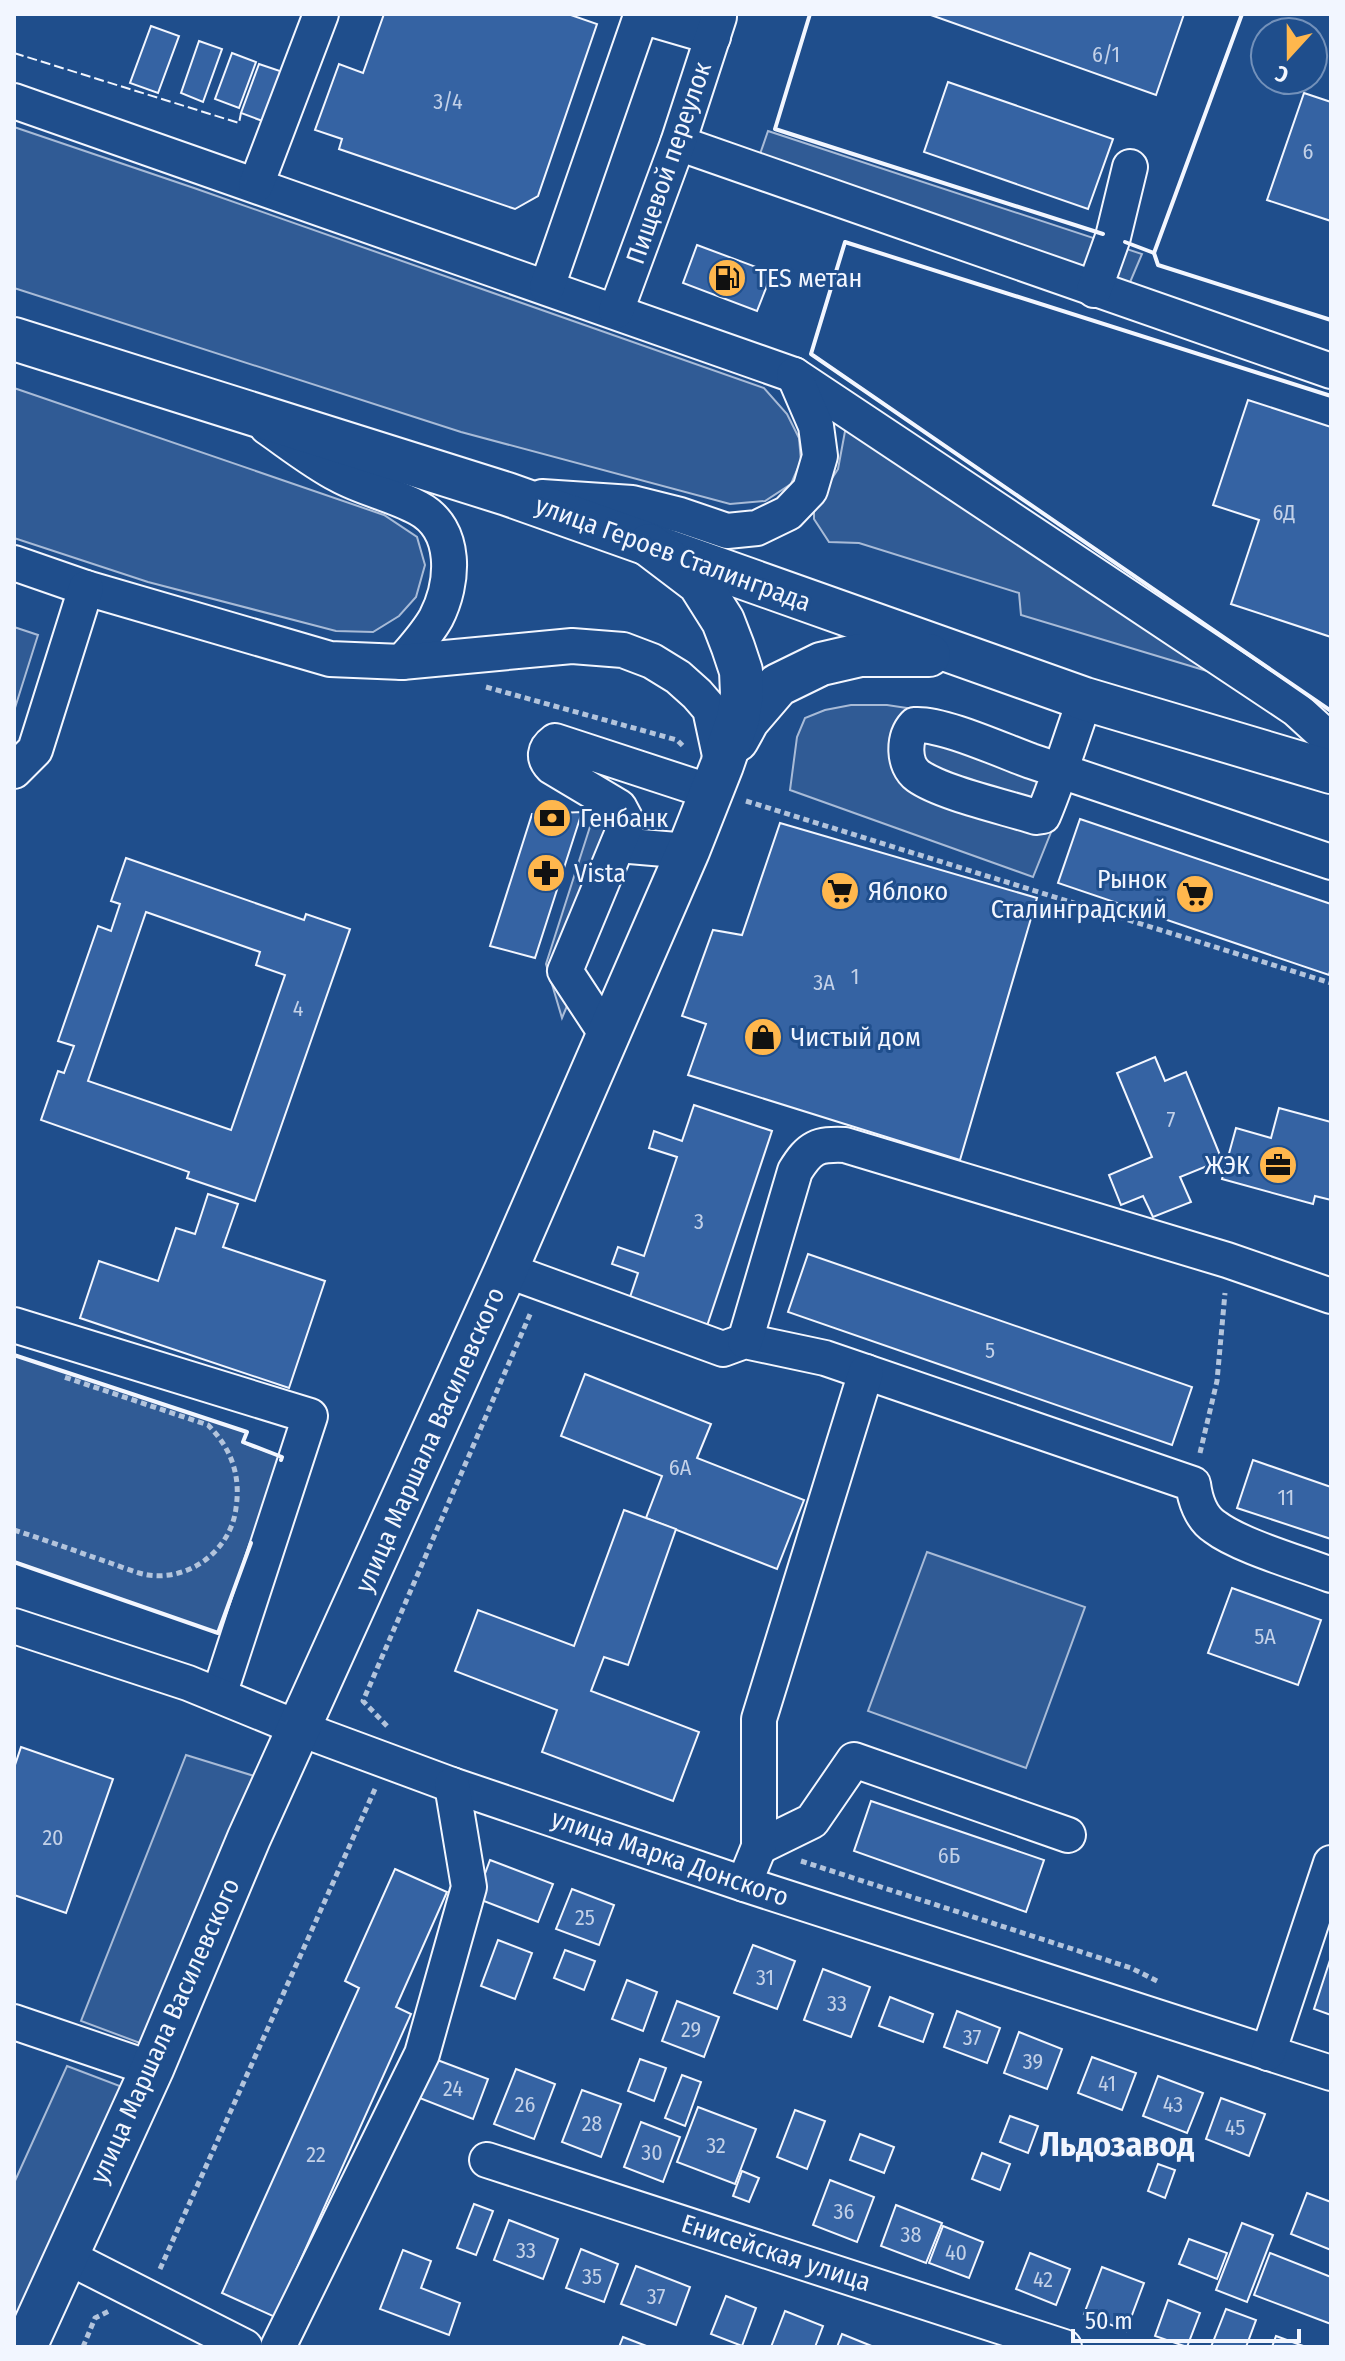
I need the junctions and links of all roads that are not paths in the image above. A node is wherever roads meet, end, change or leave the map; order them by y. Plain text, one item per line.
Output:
1 (321, 14) edge
2 (716, 25) edge
3 (14, 101) edge
4 (678, 143) junction
5 (1130, 167) dead end
6 (256, 185) junction
7 (547, 287) junction
8 (1094, 290) junction
9 (616, 311) junction
10 (14, 339) edge
11 (1331, 371) edge
12 (794, 375) junction
13 (238, 408) junction
14 (507, 494) junction
15 (649, 545) junction
16 (14, 563) edge
17 (86, 588) junction
18 (971, 659) junction
19 (402, 662) junction
20 (1085, 699) junction
21 (1331, 741) edge
22 (14, 771) edge
23 (1331, 772) edge
24 (724, 791) junction
25 (618, 845) junction
26 (688, 851) junction
27 (1331, 862) edge
28 (607, 1035) junction
29 (525, 1277) junction
30 (1331, 1296) edge
31 (14, 1325) edge
32 (745, 1341) junction
33 (866, 1372) junction
34 (1331, 1575) edge
35 (14, 1626) edge
36 (219, 1695) junction
37 (298, 1728) junction
38 (452, 1785) junction
39 (1068, 1835) dead end
40 (759, 1847) junction
41 (1331, 1863) edge
42 (744, 1884) junction
43 (14, 2022) edge
44 (1268, 2053) junction
45 (152, 2069) junction
46 (1331, 2073) edge
47 (487, 2160) dead end
48 (66, 2256) junction
49 (25, 2347) edge
50 (245, 2347) edge
51 (278, 2347) edge
52 (1064, 2347) edge

1 - 6 street
2 - 4 street, Пищевой переулок
2 - 7 street
3 - 6 street
4 - 8 street
4 - 9 street, Пищевой переулок
5 - 8 street
6 - 7 street
7 - 9 street
8 - 11 street
9 - 12 street
10 - 13 main road, улица Героев Сталинграда
12 - 14 street
12 - 21 street
13 - 14 main road, улица Героев Сталинграда
13 - 19 street
14 - 15 main road, улица Героев Сталинграда
15 - 18 main road, улица Героев Сталинграда
15 - 24 main road, улица Маршала Василевского
16 - 17 street
17 - 19 street
17 - 22 street
18 - 20 main road, улица Героев Сталинграда
18 - 24 main road
19 - 24 street
20 - 23 main road, улица Героев Сталинграда
20 - 27 street
24 - 25 street
24 - 26 main road, улица Маршала Василевского
25 - 26 street
25 - 28 street
26 - 28 main road, улица Маршала Василевского
28 - 29 main road, улица Маршала Василевского
29 - 32 street
29 - 37 main road, улица Маршала Василевского
30 - 32 street
31 - 36 street
32 - 33 street
33 - 34 street
33 - 40 street
35 - 36 street, улица Марка Донского
36 - 37 street, улица Марка Донского
37 - 38 street, улица Марка Донского
37 - 45 main road, улица Маршала Василевского
38 - 42 street, улица Марка Донского
38 - 51 street
39 - 40 street
40 - 42 street
41 - 44 street
42 - 44 street, улица Марка Донского
43 - 45 street
44 - 46 street, улица Марка Донского
45 - 48 main road, улица Маршала Василевского
47 - 52 street, Енисейская улица
48 - 49 main road, улица Маршала Василевского
48 - 50 street

